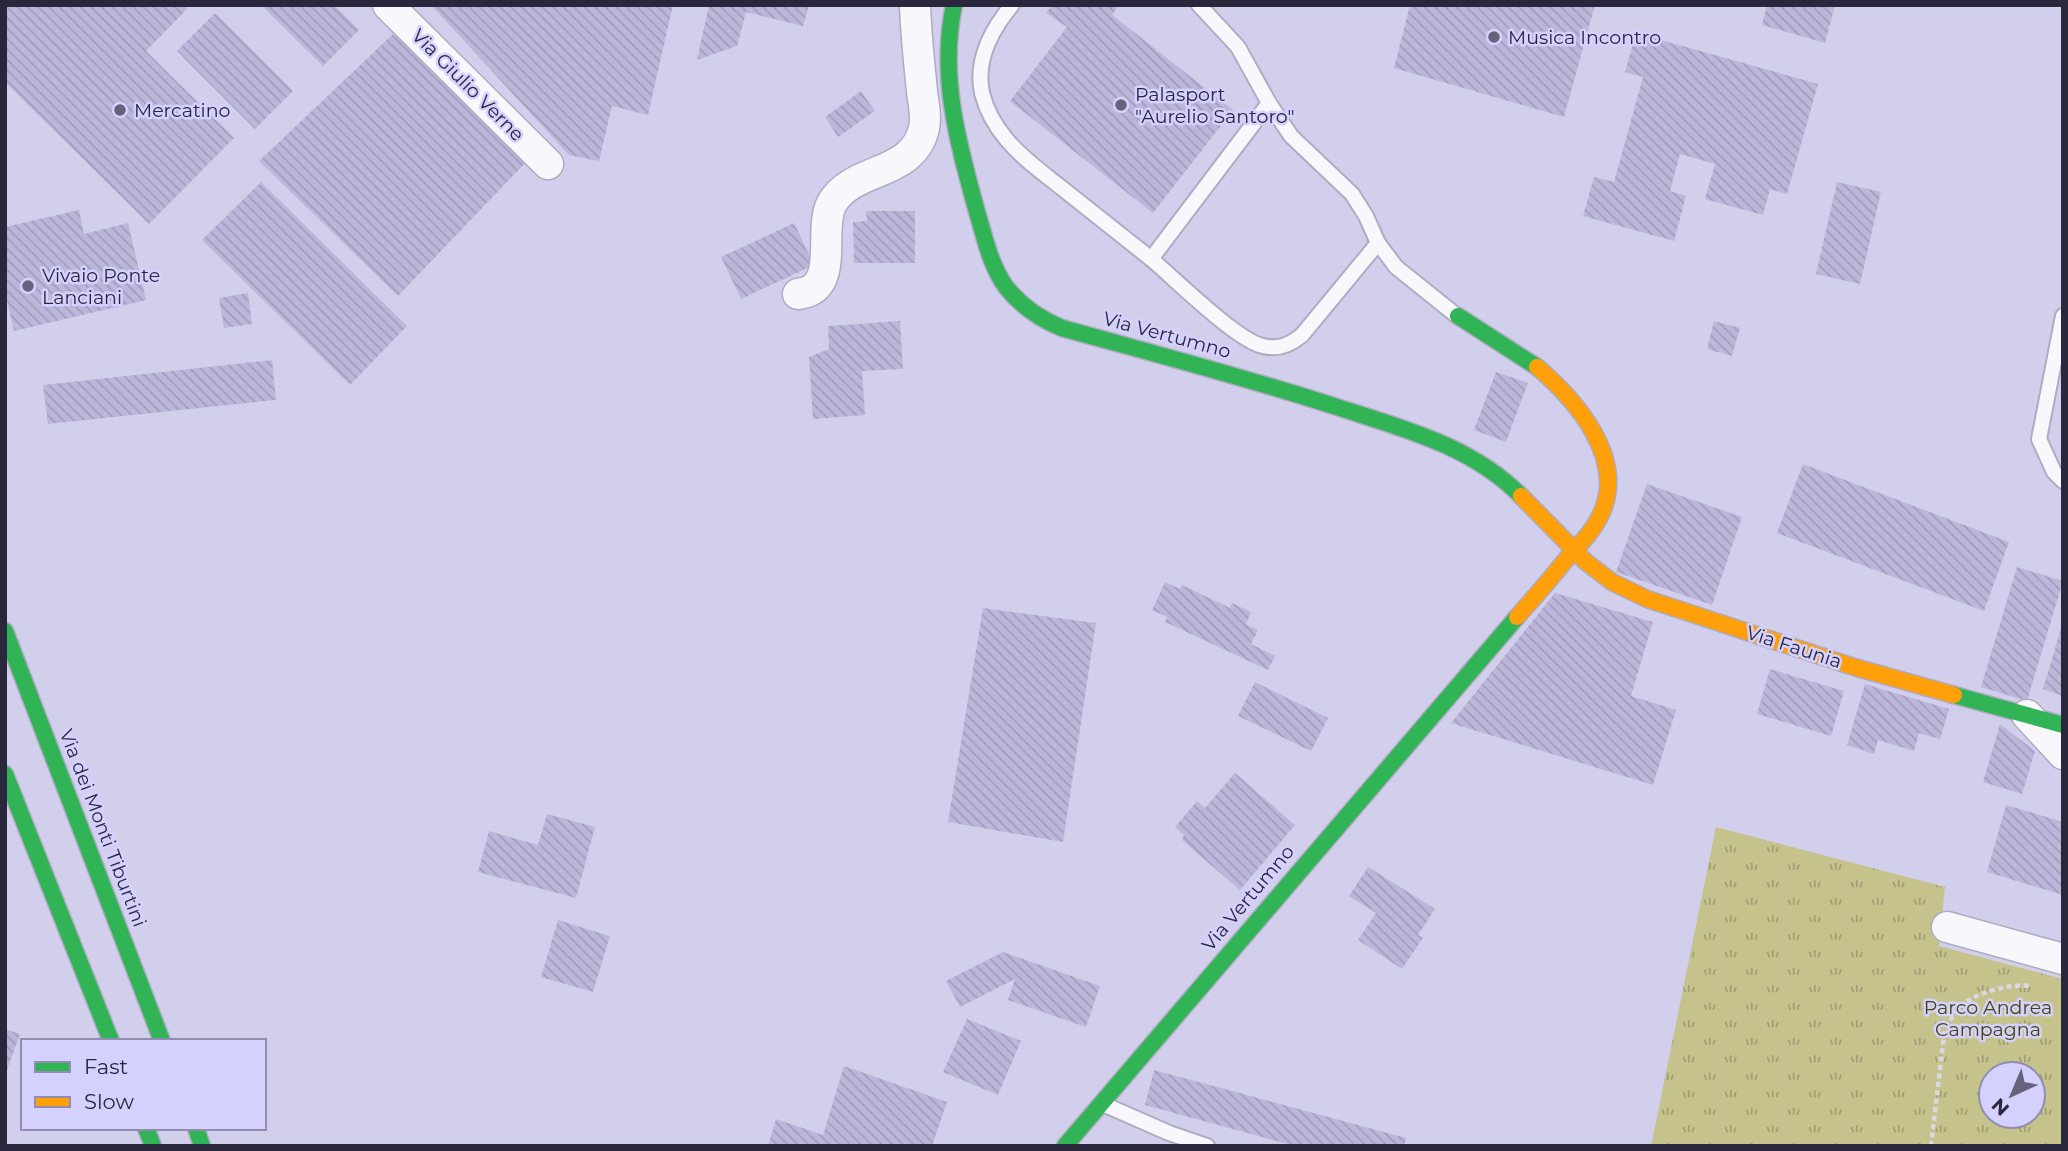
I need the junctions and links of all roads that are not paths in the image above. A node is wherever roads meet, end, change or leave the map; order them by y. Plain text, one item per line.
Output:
1 (388, 5) edge
2 (915, 5) edge
3 (954, 5) edge
4 (1012, 5) edge
5 (1199, 5) edge
6 (1269, 103) junction
7 (548, 164) dead end
8 (1378, 243) junction
9 (1151, 259) junction
10 (798, 294) dead end
11 (1458, 316) joint
12 (2063, 316) edge
13 (2063, 481) edge
14 (1574, 551) junction
15 (5, 631) edge
16 (2027, 715) junction
17 (2063, 725) edge
18 (2063, 754) edge
19 (5, 774) edge
20 (1947, 927) dead end
21 (2063, 959) edge
22 (110, 1039) edge
23 (161, 1039) edge
24 (1102, 1104) junction
25 (1065, 1146) edge
26 (1207, 1146) edge

1 - 7 street, Via Giulio Verne
2 - 10 street
3 - 14 street, Via Vertumno
4 - 9 lane
5 - 6 lane
6 - 8 lane
6 - 9 lane
8 - 9 lane
8 - 11 lane
11 - 14 street, Via Vertumno
12 - 13 lane
14 - 16 street, Via Faunia
14 - 24 street, Via Vertumno
15 - 23 street, Via dei Monti Tiburtini
16 - 17 street, Via Faunia
16 - 18 street
19 - 22 street
20 - 21 street
24 - 25 street, Via Vertumno
24 - 26 lane

